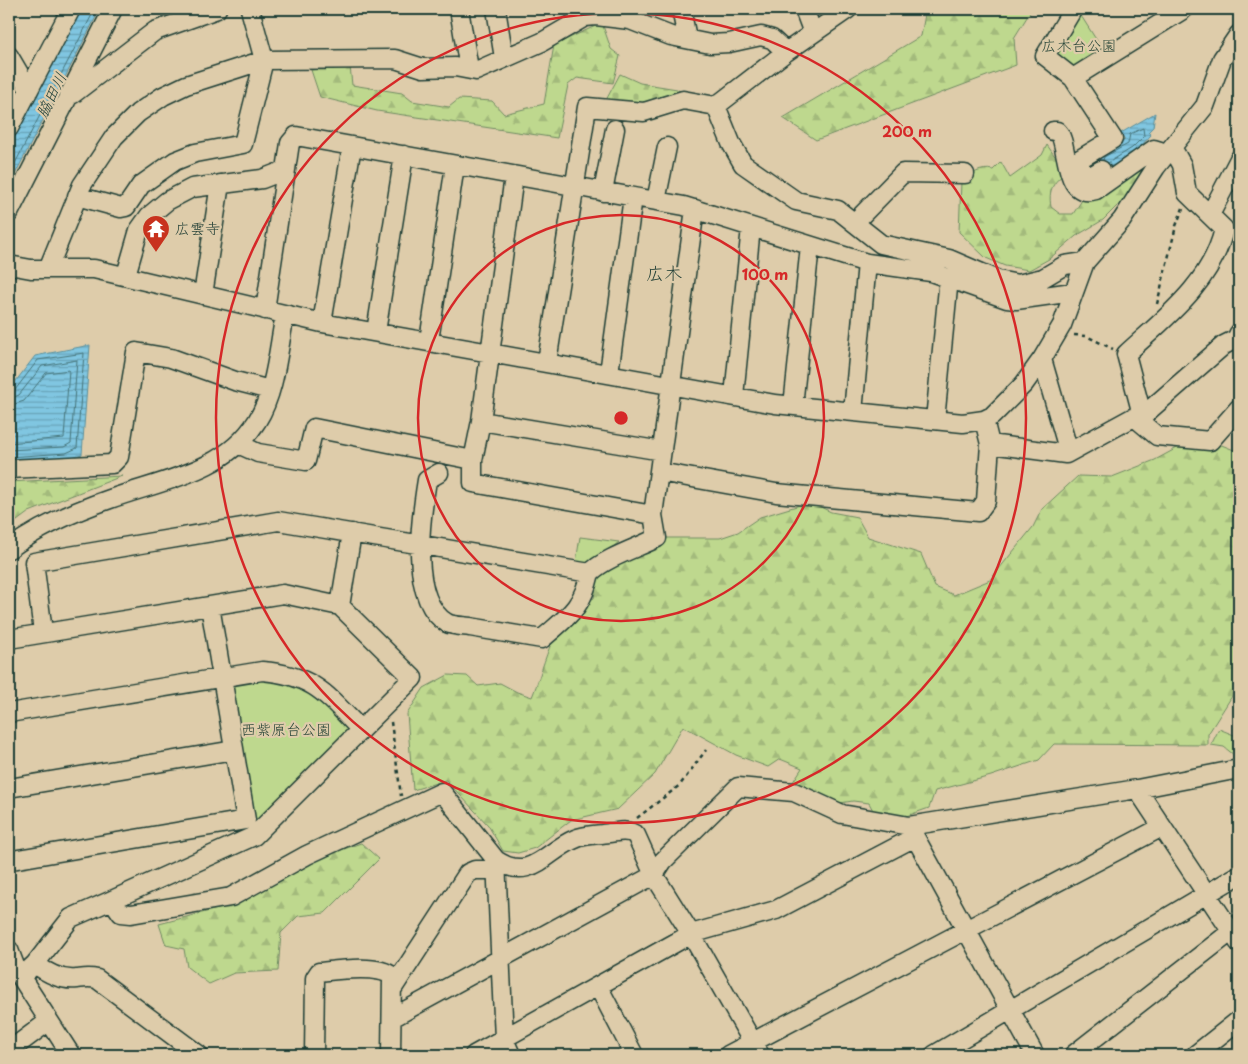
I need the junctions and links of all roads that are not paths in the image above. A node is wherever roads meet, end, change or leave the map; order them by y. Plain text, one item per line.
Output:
1 (71, 9) edge
2 (113, 9) edge
3 (217, 9) edge
4 (250, 9) edge
5 (459, 9) edge
6 (496, 9) edge
7 (681, 9) edge
8 (804, 9) edge
9 (848, 9) edge
10 (1074, 9) edge
11 (1184, 9) edge
12 (572, 16) edge
13 (813, 33) junction
14 (1239, 34) edge
15 (686, 38) junction
16 (786, 52) junction
17 (9, 56) edge
18 (504, 58) junction
19 (264, 60) junction
20 (468, 69) junction
21 (1073, 78) junction
22 (29, 90) junction
23 (69, 96) junction
24 (716, 106) junction
25 (9, 128) edge
26 (615, 129) dead end
27 (1052, 131) dead end
28 (352, 146) junction
29 (667, 147) dead end
30 (1169, 150) junction
31 (404, 156) junction
32 (1239, 159) edge
33 (455, 165) junction
34 (285, 170) junction
35 (1101, 170) dead end
36 (965, 174) dead end
37 (514, 176) junction
38 (220, 184) junction
39 (574, 187) junction
40 (603, 192) junction
41 (77, 196) junction
42 (633, 197) junction
43 (656, 201) junction
44 (695, 210) junction
45 (9, 213) edge
46 (1210, 215) junction
47 (855, 222) junction
48 (751, 227) junction
49 (810, 246) junction
50 (1085, 262) junction
51 (867, 263) junction
52 (9, 265) edge
53 (48, 269) junction
54 (126, 275) junction
55 (949, 278) junction
56 (1073, 292) junction
57 (203, 295) junction
58 (264, 310) junction
59 (286, 315) junction
60 (322, 323) junction
61 (376, 332) junction
62 (1238, 338) edge
63 (429, 341) junction
64 (489, 352) junction
65 (1042, 359) junction
66 (547, 362) junction
67 (609, 373) junction
68 (671, 384) junction
69 (270, 390) junction
70 (734, 396) junction
71 (793, 406) junction
72 (1239, 408) edge
73 (853, 412) junction
74 (935, 420) junction
75 (984, 420) junction
76 (1138, 420) junction
77 (481, 421) junction
78 (1066, 442) dead end
79 (238, 444) junction
80 (990, 444) junction
81 (662, 452) junction
82 (473, 460) junction
83 (9, 470) edge
84 (659, 472) junction
85 (439, 474) dead end
86 (653, 516) junction
87 (352, 533) junction
88 (420, 545) junction
89 (9, 549) edge
90 (590, 573) junction
91 (210, 606) junction
92 (340, 606) junction
93 (43, 632) junction
94 (9, 640) edge
95 (222, 677) junction
96 (9, 713) edge
97 (361, 730) junction
98 (234, 750) junction
99 (1239, 769) edge
100 (9, 788) edge
101 (1137, 789) junction
102 (1162, 827) junction
103 (912, 831) junction
104 (9, 858) edge
105 (496, 865) junction
106 (654, 875) junction
107 (1239, 875) edge
108 (1207, 894) junction
109 (112, 900) junction
110 (965, 931) junction
111 (691, 934) junction
112 (1235, 937) edge
113 (9, 950) edge
114 (500, 958) junction
115 (35, 964) junction
116 (14, 971) edge
117 (598, 986) junction
118 (393, 988) junction
119 (1010, 1010) junction
120 (392, 1018) junction
121 (1239, 1020) edge
122 (50, 1021) junction
123 (507, 1047) edge
124 (756, 1049) edge
125 (9, 1051) edge
126 (71, 1055) edge
127 (199, 1055) edge
128 (314, 1055) edge
129 (391, 1055) edge
130 (474, 1055) edge
131 (634, 1055) edge
132 (728, 1055) edge
133 (934, 1055) edge
134 (1035, 1055) edge
135 (1073, 1055) edge
136 (1195, 1055) edge

1 - 22 street
2 - 23 street
3 - 23 street
4 - 19 street
5 - 20 street
6 - 18 street
7 - 15 street
8 - 13 street
9 - 13 street
10 - 21 street
11 - 21 street
12 - 15 street
12 - 18 street
13 - 16 street
14 - 30 street
15 - 16 street
16 - 24 street
17 - 22 street
18 - 20 street
19 - 20 street
19 - 41 street
19 - 41 street
21 - 35 street
22 - 25 street
23 - 45 street
24 - 39 street
24 - 47 street
26 - 40 street
27 - 30 street
28 - 31 street
28 - 34 street
28 - 60 street
29 - 43 street
30 - 46 street
30 - 50 street
31 - 33 street
31 - 61 street
32 - 46 street
33 - 37 street
33 - 63 street
34 - 38 street
34 - 58 street
36 - 47 street
37 - 39 street
37 - 64 street
38 - 54 street
38 - 57 street
39 - 40 street
39 - 66 street
40 - 42 street
41 - 53 street
42 - 43 street
42 - 67 street
43 - 44 street
44 - 48 street
44 - 68 street
46 - 76 street
47 - 50 street
48 - 49 street
48 - 70 street
49 - 51 street
49 - 71 street
50 - 56 street
51 - 55 street
51 - 73 street
52 - 53 street
53 - 54 street
54 - 57 street
55 - 56 street
55 - 74 street
56 - 65 street
57 - 58 street
58 - 59 street
59 - 60 street
59 - 69 street
60 - 61 street
61 - 63 street
62 - 76 street
63 - 64 street
64 - 66 street
64 - 77 street
65 - 75 street
65 - 78 street
66 - 67 street
67 - 68 street
68 - 70 street
68 - 81 street
69 - 79 street
69 - 83 street
70 - 71 street
71 - 73 street
72 - 76 street
73 - 74 street
74 - 75 street
75 - 80 street
76 - 80 street
77 - 81 street
77 - 82 street
79 - 82 street
79 - 89 street
80 - 84 street
81 - 84 street
82 - 86 street
84 - 86 street
85 - 88 street
86 - 90 street
87 - 88 street
87 - 92 street
87 - 93 street
88 - 90 street
88 - 90 street
91 - 92 street
91 - 93 street
91 - 95 street
92 - 97 street
93 - 94 street
95 - 96 street
95 - 97 street
95 - 98 street
97 - 109 street
98 - 100 street
98 - 104 street
99 - 101 street
101 - 102 street
101 - 103 street
102 - 108 street
102 - 110 street
103 - 106 street
103 - 110 street
103 - 111 street
105 - 106 street
105 - 109 street
105 - 114 street
105 - 118 street
106 - 111 street
106 - 114 street
107 - 108 street
108 - 112 street
108 - 119 street
109 - 115 street
110 - 119 street
110 - 124 street
111 - 117 street
111 - 124 street
112 - 135 street
113 - 116 street
114 - 120 street
114 - 123 street
115 - 116 street
115 - 127 street
116 - 122 street
117 - 123 street
117 - 131 street
118 - 120 street
118 - 128 street
119 - 133 street
119 - 134 street
120 - 129 street
121 - 136 street
122 - 125 street
122 - 126 street
123 - 130 street
124 - 132 street

